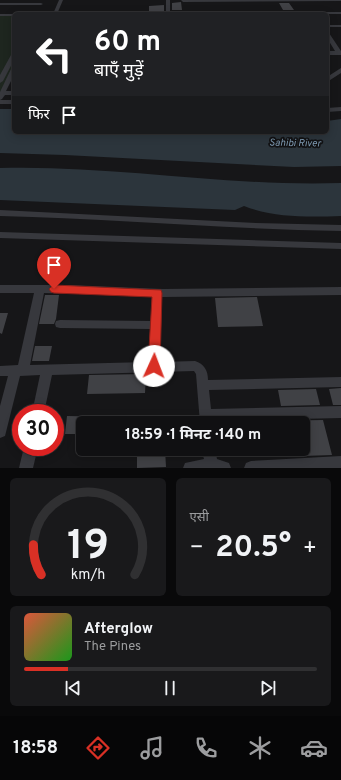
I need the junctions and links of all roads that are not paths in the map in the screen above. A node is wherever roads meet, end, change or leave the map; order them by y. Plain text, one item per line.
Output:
1 (61, 0) edge
2 (168, 0) edge
3 (290, 0) edge
4 (341, 0) edge
5 (17, 2) edge
6 (42, 2) edge
7 (183, 2) edge
8 (0, 4) edge
9 (220, 7) edge
10 (0, 9) edge
11 (56, 12) edge
12 (168, 12) edge
13 (184, 12) edge
14 (194, 12) edge
15 (254, 12) edge
16 (287, 12) edge
17 (304, 12) edge
18 (329, 13) edge
19 (341, 13) edge
20 (12, 14) edge
21 (0, 15) edge
22 (329, 15) edge
23 (329, 26) edge
24 (341, 26) edge
25 (331, 39) edge
26 (329, 53) edge
27 (340, 53) edge
28 (12, 60) edge
29 (341, 70) edge
30 (329, 79) edge
31 (0, 81) edge
32 (0, 102) edge
33 (12, 102) edge
34 (329, 110) edge
35 (341, 110) edge
36 (0, 212) edge
37 (341, 228) edge
38 (0, 235) edge
39 (341, 246) edge
40 (0, 289) edge
41 (40, 289) junction
42 (341, 291) edge
43 (157, 293) junction
44 (60, 324) dead end
45 (156, 325) junction
46 (154, 366) junction
47 (47, 369) junction
48 (19, 370) junction
49 (0, 371) edge
50 (341, 382) edge
51 (203, 385) junction
52 (40, 404) edge
53 (341, 412) edge
54 (205, 416) edge
55 (263, 416) edge
56 (0, 432) edge
57 (29, 456) edge
58 (212, 456) edge
59 (341, 463) edge
60 (218, 466) edge
61 (316, 466) edge
62 (284, 467) edge
63 (26, 468) edge
64 (190, 468) edge
65 (253, 468) edge

1 - 11 street
2 - 12 street
3 - 4 street
3 - 9 street
5 - 6 street
5 - 8 street
6 - 10 street
7 - 9 street
7 - 13 street
9 - 14 street
9 - 15 street
16 - 17 street
18 - 19 street
19 - 22 street
20 - 21 street
23 - 24 street
25 - 27 street
26 - 27 street
28 - 31 street
29 - 30 street
32 - 33 street
34 - 35 street
36 - 37 street
38 - 39 street
40 - 41 street
41 - 43 street
41 - 48 street
42 - 43 street
43 - 45 street
44 - 45 street
45 - 46 street
46 - 47 street
46 - 51 street
47 - 48 street
47 - 52 street
48 - 49 street
48 - 56 street
50 - 51 street
51 - 54 street
53 - 55 street
57 - 63 street
58 - 60 street
59 - 61 street
60 - 64 street
61 - 62 street
62 - 65 street

